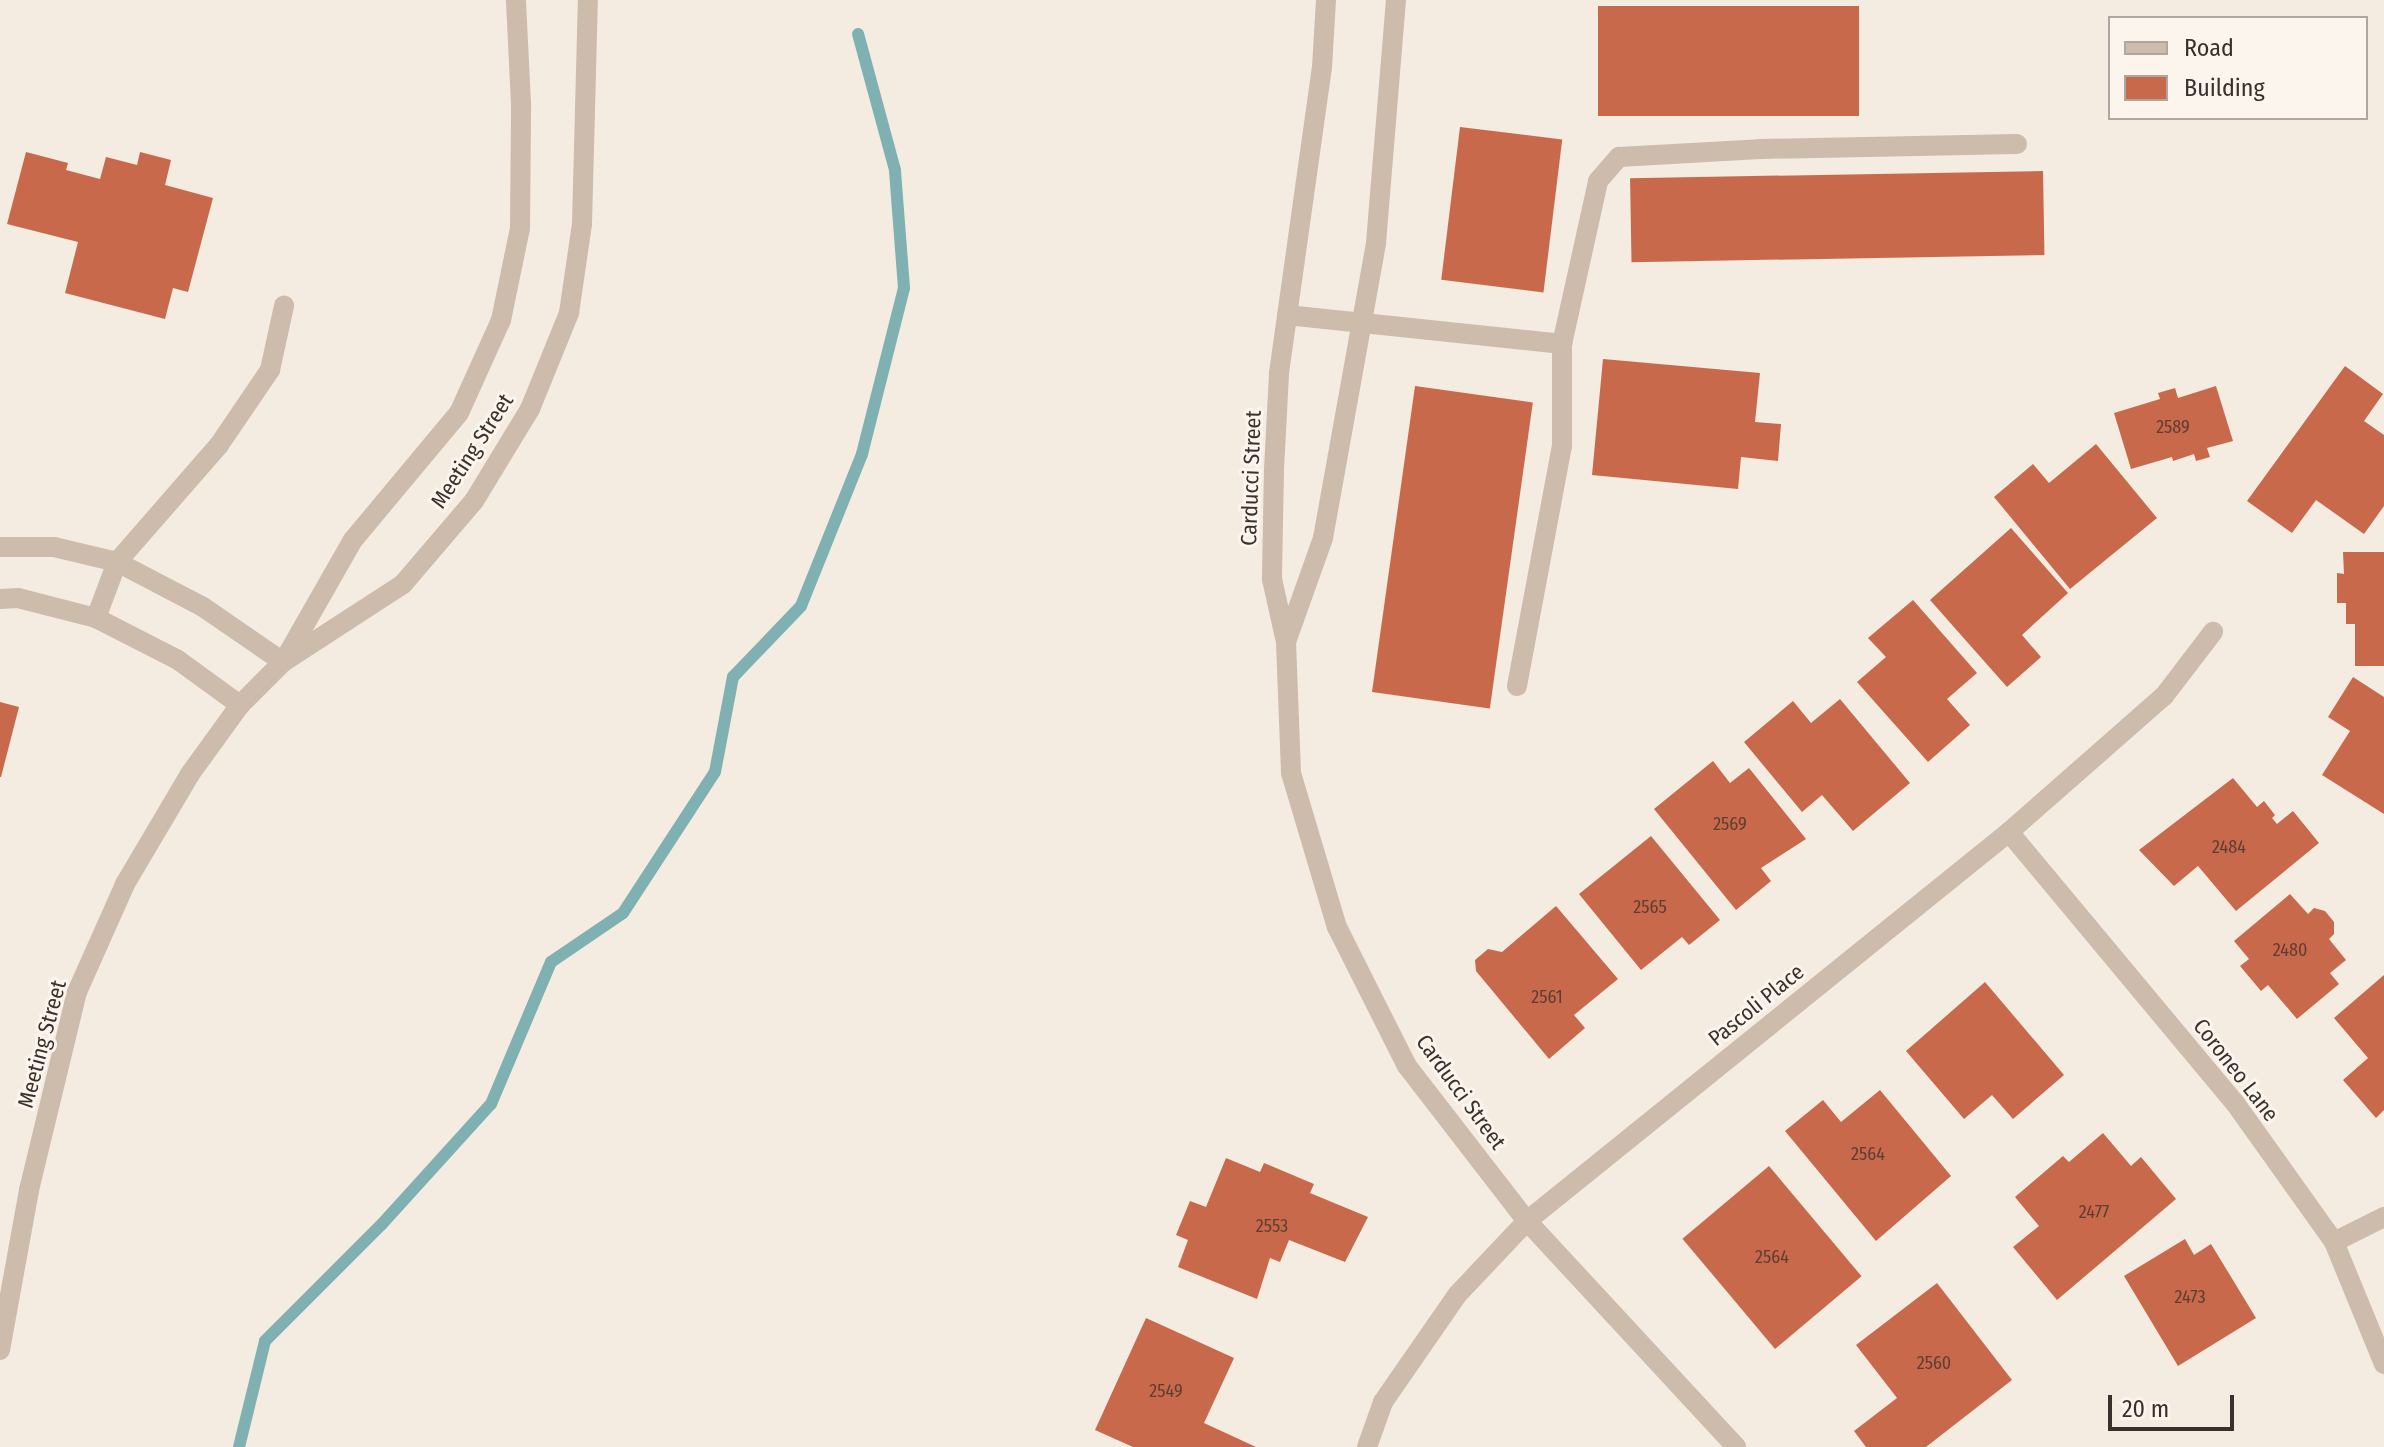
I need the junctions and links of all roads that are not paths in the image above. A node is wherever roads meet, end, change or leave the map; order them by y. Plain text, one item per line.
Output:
1 (516, 0) edge
2 (588, 0) edge
3 (1326, 0) edge
4 (1396, 0) edge
5 (2017, 144) dead end
6 (284, 306) dead end
7 (1287, 315) junction
8 (1362, 323) junction
9 (1562, 344) junction
10 (0, 547) edge
11 (0, 558) edge
12 (117, 562) junction
13 (0, 599) edge
14 (96, 618) junction
15 (2213, 632) dead end
16 (1286, 642) junction
17 (283, 662) junction
18 (1517, 686) dead end
19 (240, 705) junction
20 (2009, 832) junction
21 (2384, 1217) edge
22 (1527, 1221) junction
23 (2334, 1242) junction
24 (0, 1350) edge
25 (2384, 1364) edge
26 (1367, 1447) edge
27 (1736, 1447) edge

1 - 17 street, Meeting Street
2 - 17 street, Meeting Street
3 - 7 street, Carducci Street
4 - 8 street, Carducci Street
5 - 9 street
6 - 12 street
7 - 8 street
7 - 16 street, Carducci Street
8 - 9 street
8 - 16 street, Carducci Street
9 - 18 street
10 - 11 street
10 - 12 street
12 - 14 street
12 - 17 street
13 - 14 street
14 - 19 street
15 - 20 street, Pascoli Place
16 - 22 street, Carducci Street
17 - 19 street, Meeting Street
19 - 24 street, Meeting Street
20 - 22 street, Pascoli Place
20 - 23 street, Coroneo Lane
21 - 23 street
22 - 26 street, Pascoli Place
22 - 27 street, Carducci Street
23 - 25 street, Coroneo Lane

